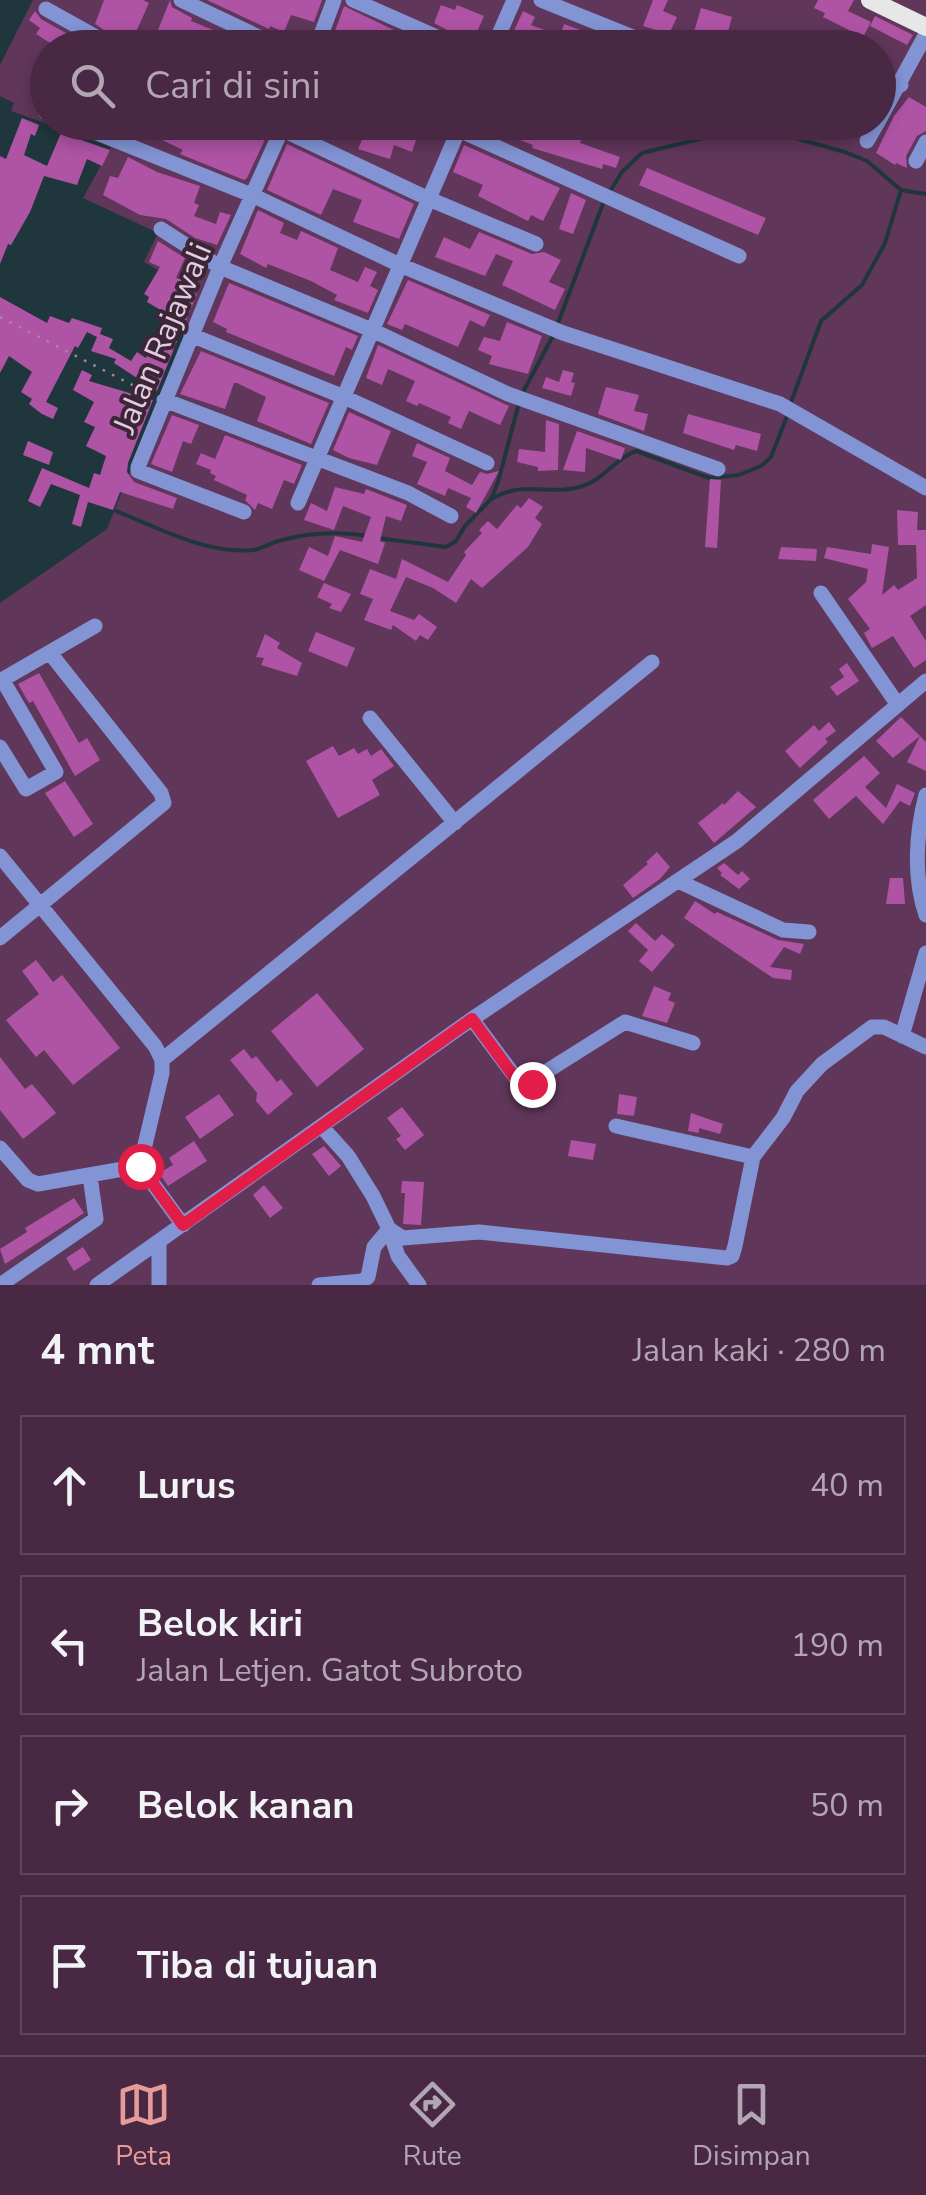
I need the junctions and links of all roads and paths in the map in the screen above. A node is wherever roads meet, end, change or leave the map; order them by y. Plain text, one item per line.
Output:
1 (182, 0) edge
2 (334, 0) edge
3 (352, 0) edge
4 (514, 0) edge
5 (541, 0) edge
6 (870, 0) edge
7 (46, 9) dead end
8 (84, 30) edge
9 (244, 30) edge
10 (323, 30) edge
11 (421, 30) edge
12 (501, 30) edge
13 (615, 30) edge
14 (926, 30) edge
15 (896, 83) edge
16 (901, 85) junction
17 (896, 93) edge
18 (115, 140) edge
19 (272, 140) edge
20 (308, 140) edge
21 (454, 140) edge
22 (487, 140) edge
23 (926, 142) edge
24 (916, 161) dead end
25 (254, 196) junction
26 (429, 199) junction
27 (161, 229) dead end
28 (536, 244) dead end
29 (739, 256) dead end
30 (400, 265) junction
31 (220, 267) junction
32 (0, 318) edge
33 (374, 331) junction
34 (191, 335) junction
35 (344, 397) junction
36 (162, 399) junction
37 (316, 460) junction
38 (487, 463) dead end
39 (926, 466) edge
40 (718, 469) dead end
41 (921, 484) edge
42 (298, 503) dead end
43 (244, 512) dead end
44 (451, 516) dead end
45 (821, 593) dead end
46 (95, 626) dead end
47 (50, 652) junction
48 (652, 662) dead end
49 (1, 680) edge
50 (926, 681) edge
51 (898, 705) junction
52 (370, 718) dead end
53 (0, 747) edge
54 (926, 795) edge
55 (455, 823) junction
56 (0, 856) edge
57 (678, 881) junction
58 (40, 906) junction
59 (926, 915) edge
60 (808, 932) dead end
61 (0, 938) edge
62 (926, 953) edge
63 (472, 1019) junction
64 (902, 1036) junction
65 (694, 1042) dead end
66 (926, 1047) edge
67 (162, 1060) junction
68 (321, 1126) junction
69 (616, 1126) dead end
70 (0, 1148) edge
71 (752, 1156) junction
72 (140, 1166) junction
73 (90, 1176) junction
74 (183, 1225) junction
75 (389, 1228) junction
76 (160, 1241) junction
77 (0, 1285) edge
78 (97, 1285) edge
79 (160, 1285) edge
80 (320, 1285) edge
81 (419, 1285) edge

1 - 9 street
2 - 10 street
3 - 11 street
4 - 12 street
5 - 13 street
6 - 14 main road
7 - 8 street
14 - 16 street
15 - 16 street
16 - 17 street
18 - 25 street
19 - 25 street, Jalan Rajawali
20 - 26 street
21 - 26 street
22 - 29 street
23 - 24 street
25 - 30 street
25 - 31 street, Jalan Rajawali
26 - 28 street
26 - 30 street
27 - 31 street
30 - 33 street
30 - 41 street
31 - 33 street
31 - 34 street, Jalan Rajawali
32 - 36 path
33 - 35 street
33 - 40 street
34 - 35 street
34 - 36 street, Jalan Rajawali
35 - 37 street
35 - 38 street
36 - 37 street
36 - 43 street, Jalan Rajawali
37 - 42 street
37 - 44 street
39 - 41 street
45 - 51 street
46 - 47 street
47 - 49 street
47 - 58 street
48 - 55 street
49 - 53 street
50 - 51 street
51 - 57 street
52 - 55 street
54 - 59 street
55 - 67 street
56 - 58 street
57 - 60 street
57 - 63 street
58 - 61 street
58 - 67 street
62 - 64 street
63 - 65 street
63 - 68 street
64 - 66 street
64 - 71 street
67 - 72 street
68 - 74 street
68 - 75 street
69 - 71 street
70 - 73 street
71 - 75 street
72 - 73 street
72 - 74 street
73 - 77 street
74 - 76 street
75 - 80 street
75 - 81 street
76 - 78 street
76 - 79 street

